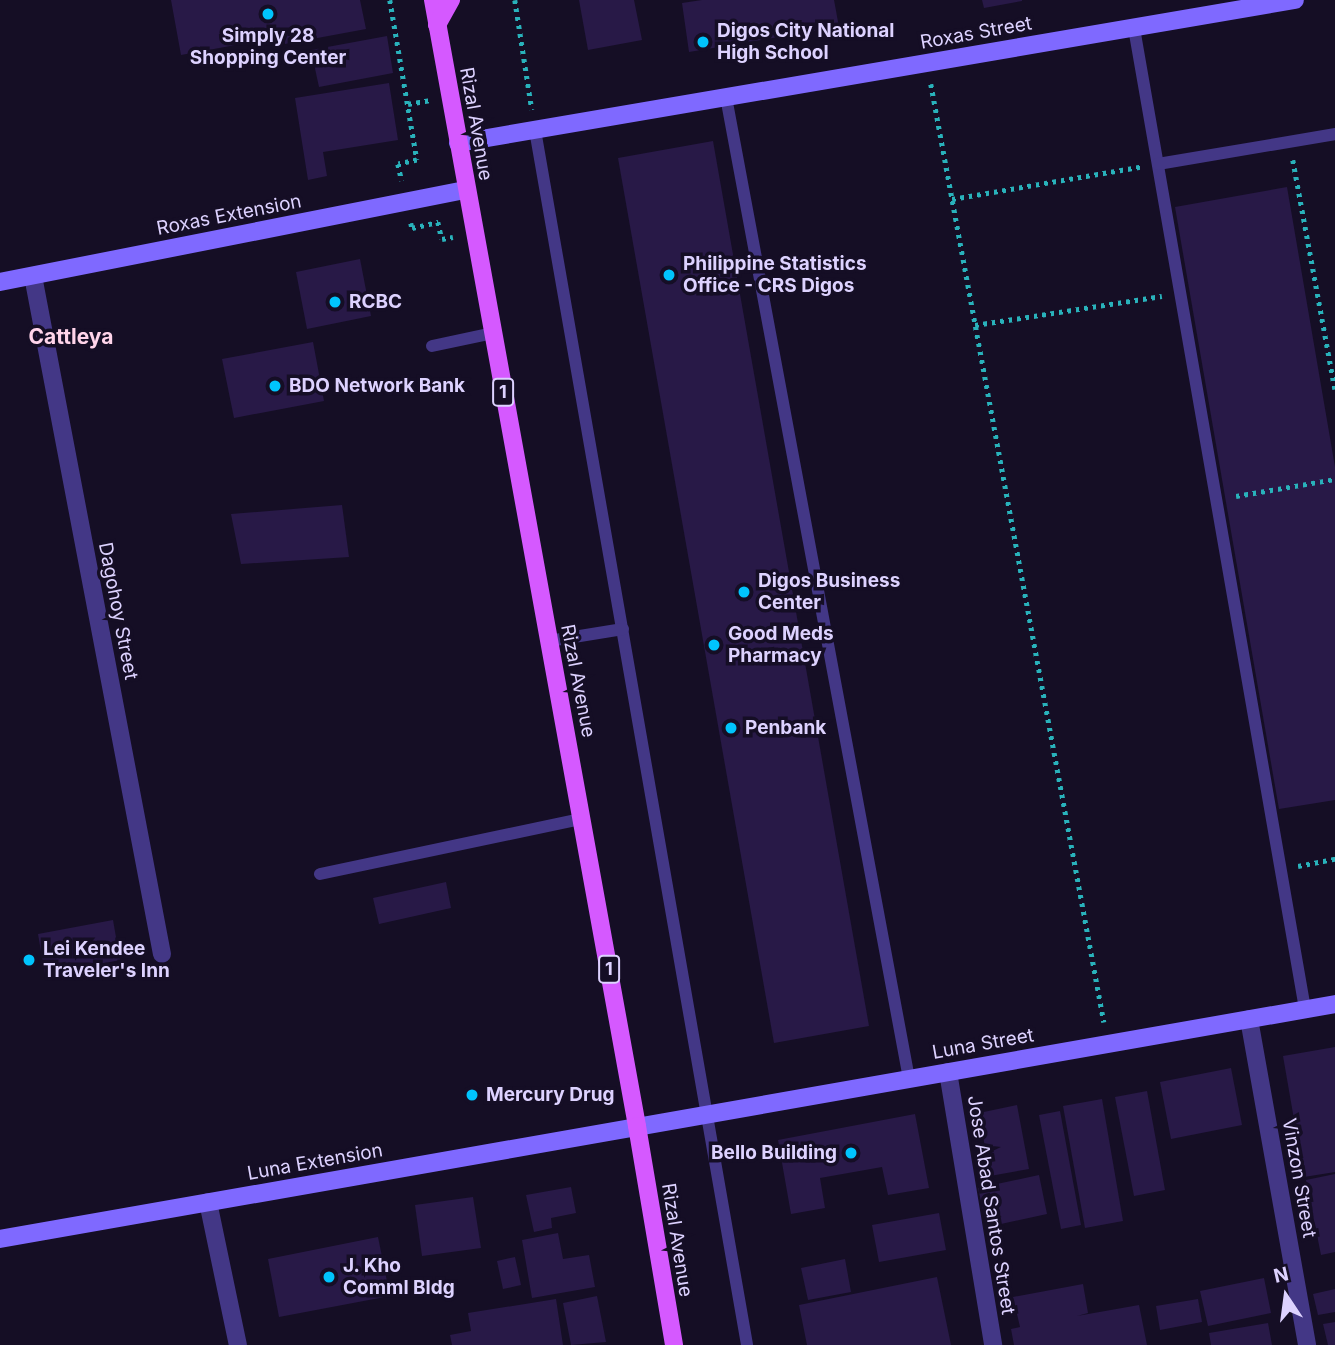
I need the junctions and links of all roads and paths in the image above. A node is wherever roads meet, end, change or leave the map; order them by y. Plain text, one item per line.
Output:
1 (390, 0) edge
2 (433, 0) edge
3 (451, 0) edge
4 (515, 0) edge
5 (1295, 0) edge
6 (438, 25) junction
7 (1134, 28) junction
8 (928, 63) junction
9 (726, 97) junction
10 (535, 130) junction
11 (1335, 134) edge
12 (1289, 142) junction
13 (458, 143) junction
14 (1158, 164) junction
15 (466, 190) junction
16 (952, 199) junction
17 (407, 201) junction
18 (474, 233) junction
19 (33, 276) junction
20 (0, 282) edge
21 (1180, 293) junction
22 (975, 325) junction
23 (492, 333) junction
24 (432, 346) dead end
25 (1335, 390) edge
26 (1335, 478) edge
27 (1216, 500) junction
28 (623, 629) junction
29 (549, 641) junction
30 (582, 819) junction
31 (1335, 859) edge
32 (1279, 869) junction
33 (320, 874) dead end
34 (162, 954) dead end
35 (1335, 1004) edge
36 (1305, 1009) junction
37 (1249, 1019) junction
38 (1108, 1044) junction
39 (948, 1072) junction
40 (909, 1079) junction
41 (709, 1114) junction
42 (638, 1126) junction
43 (208, 1202) junction
44 (0, 1239) edge
45 (238, 1345) edge
46 (674, 1345) edge
47 (747, 1345) edge
48 (993, 1345) edge
49 (1307, 1345) edge

1 - 17 path
2 - 6 main road, Rizal Avenue / 1
3 - 6 main road
4 - 10 path
5 - 7 street, Roxas Street
6 - 13 main road, Rizal Avenue / 1
7 - 8 street, Roxas Street
7 - 14 lane
8 - 9 street, Roxas Street
8 - 16 path
9 - 10 street, Roxas Street
9 - 40 lane
10 - 13 street, Roxas Street
10 - 28 lane
11 - 12 lane
12 - 14 lane
12 - 25 path
13 - 15 main road, Rizal Avenue / 1
14 - 16 path
14 - 21 lane
15 - 17 street, Roxas Extension
15 - 18 main road, Rizal Avenue / 1
16 - 22 path
17 - 18 path
17 - 19 street, Roxas Extension
18 - 23 main road, Rizal Avenue / 1
19 - 20 street, Roxas Extension
19 - 34 street, Dagohoy Street
21 - 22 path
21 - 27 lane
22 - 38 path
23 - 24 lane
23 - 29 main road, Rizal Avenue / 1
26 - 27 path
27 - 32 lane
28 - 29 lane
28 - 41 lane
29 - 30 main road, Rizal Avenue / 1
30 - 33 lane
30 - 42 main road, Rizal Avenue / 1
31 - 32 path
32 - 36 lane
35 - 36 street, Luna Street
36 - 37 street, Luna Street
37 - 38 street, Luna Street
37 - 49 street, Vinzon Street
38 - 39 street, Luna Street
39 - 40 street, Luna Street
39 - 48 street, Jose Abad Santos Street
40 - 41 street, Luna Street
41 - 42 street, Luna Street
41 - 47 lane
42 - 43 street, Luna Extension
42 - 46 main road, Rizal Avenue / 1
43 - 44 street, Luna Extension
43 - 45 street

